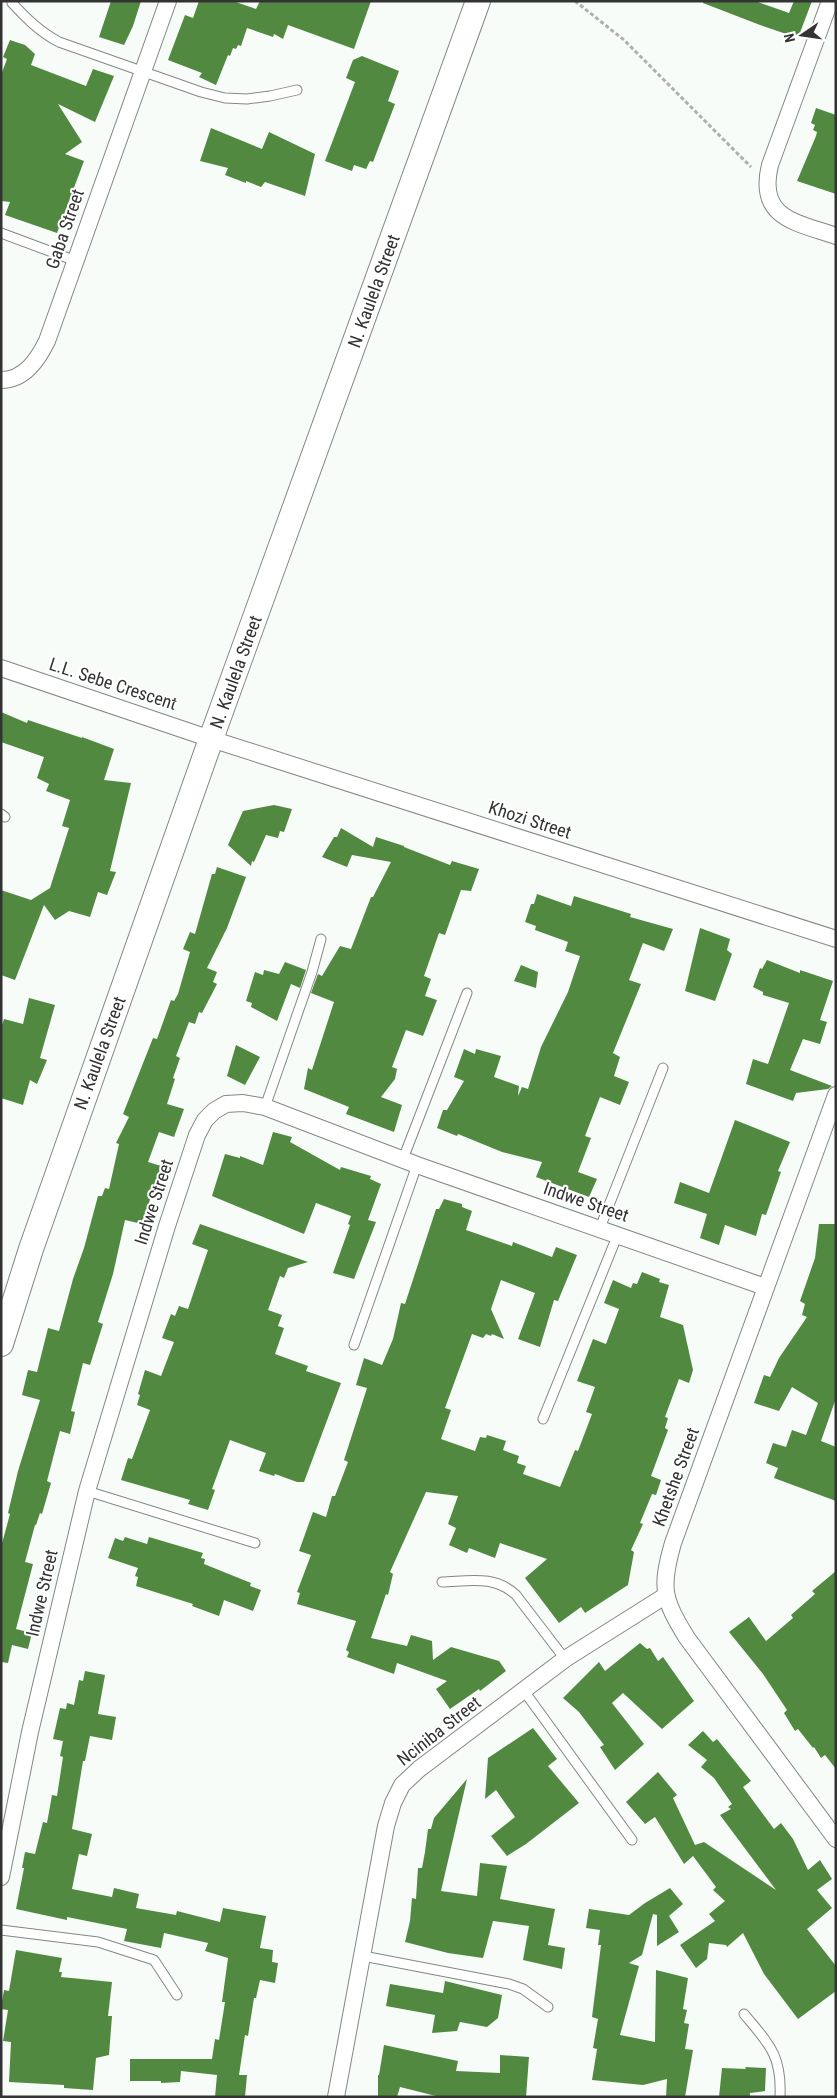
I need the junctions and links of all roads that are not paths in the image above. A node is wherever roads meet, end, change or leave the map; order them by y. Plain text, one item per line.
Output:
1 (168, 1) edge
2 (478, 1) edge
3 (830, 1) edge
4 (12, 3) dead end
5 (142, 71) junction
6 (297, 90) dead end
7 (1, 233) edge
8 (836, 236) edge
9 (76, 261) junction
10 (1, 380) edge
11 (1, 668) edge
12 (212, 739) junction
13 (321, 939) dead end
14 (836, 940) edge
15 (467, 993) dead end
16 (663, 1068) dead end
17 (836, 1095) edge
18 (265, 1107) junction
19 (410, 1162) junction
20 (600, 1228) junction
21 (618, 1234) junction
22 (765, 1287) junction
23 (1, 1344) edge
24 (354, 1346) dead end
25 (543, 1419) dead end
26 (87, 1490) junction
27 (255, 1543) dead end
28 (442, 1582) dead end
29 (665, 1596) junction
30 (565, 1659) junction
31 (524, 1691) junction
32 (836, 1838) edge
33 (632, 1840) dead end
34 (1, 1877) edge
35 (1, 1930) edge
36 (363, 1956) junction
37 (177, 1995) dead end
38 (548, 2007) dead end
39 (744, 2014) dead end
40 (336, 2097) edge
41 (780, 2097) edge

1 - 5 street, Gaba Street
2 - 12 street, N. Kaulela Street
3 - 8 street
4 - 5 lane
5 - 6 lane
5 - 9 street, Gaba Street
7 - 9 lane
9 - 10 street, Gaba Street
11 - 12 street, L.L. Sebe Crescent
12 - 14 street, Khozi Street
12 - 23 street, N. Kaulela Street
13 - 18 lane
15 - 19 lane
16 - 20 lane
17 - 22 street, Khetshe Street
18 - 19 street, Indwe Street
18 - 26 street, Indwe Street
19 - 20 street, Indwe Street
19 - 24 lane
20 - 21 street, Indwe Street
21 - 22 street, Indwe Street
21 - 25 lane
22 - 29 street, Khetshe Street
26 - 27 lane
26 - 34 street, Indwe Street
28 - 30 lane
29 - 30 street, Nciniba Street
29 - 32 street, Khetshe Street
30 - 31 street, Nciniba Street
31 - 33 lane
31 - 36 street, Nciniba Street
35 - 37 lane
36 - 38 lane
36 - 40 street, Nciniba Street
39 - 41 lane

